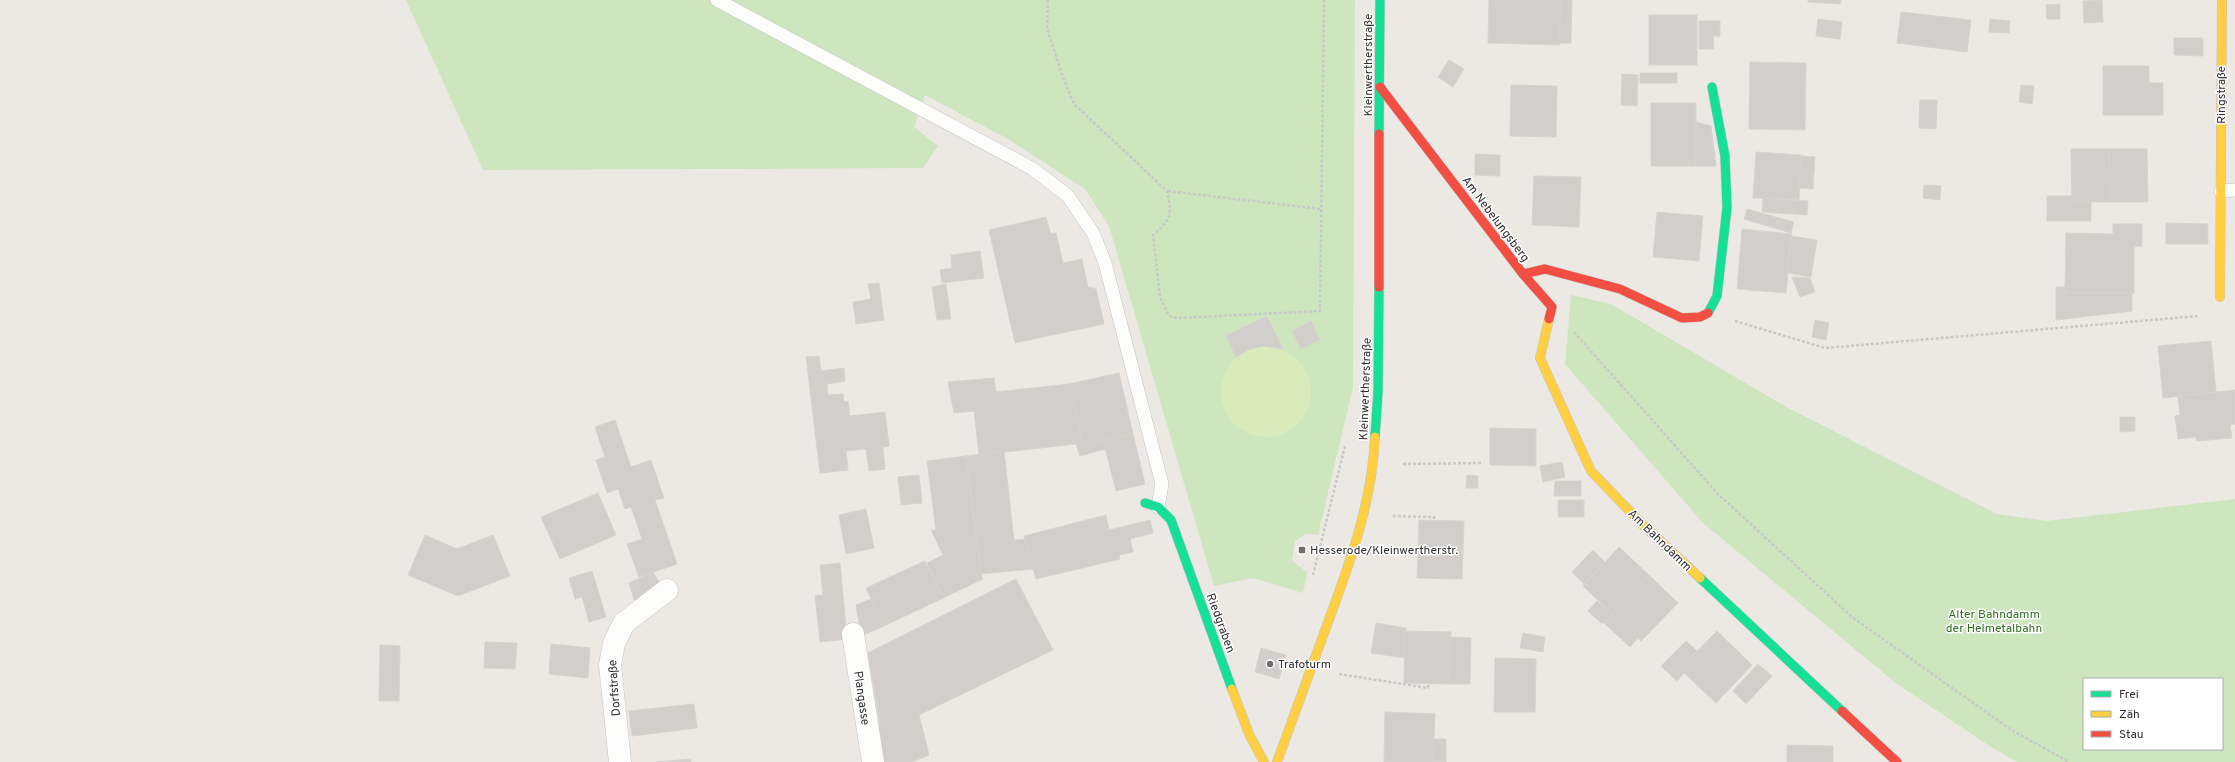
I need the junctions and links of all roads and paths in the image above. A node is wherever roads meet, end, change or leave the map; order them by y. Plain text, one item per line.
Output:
1 (717, 0) edge
2 (1048, 0) edge
3 (1324, 0) edge
4 (1380, 0) edge
5 (2222, 0) edge
6 (1712, 86) dead end
7 (1380, 87) junction
8 (2235, 190) edge
9 (1167, 191) junction
10 (2221, 191) junction
11 (1320, 208) junction
12 (1523, 274) junction
13 (2220, 297) joint
14 (1552, 306) junction
15 (1708, 313) junction
16 (1346, 443) dead end
17 (1481, 463) dead end
18 (1374, 464) junction
19 (1145, 503) dead end
20 (1158, 507) junction
21 (1364, 516) junction
22 (1434, 521) dead end
23 (1312, 582) dead end
24 (667, 590) dead end
25 (853, 634) dead end
26 (1311, 669) junction
27 (1428, 683) dead end
28 (1893, 761) edge
29 (620, 762) edge
30 (873, 762) edge
31 (1264, 762) edge
32 (1277, 762) edge
33 (2069, 762) edge

1 - 20 lane
2 - 9 path
3 - 11 path
4 - 7 street, Kleinwertherstraße
5 - 10 street, Ringstraße
6 - 15 street
7 - 12 street, Am Nebelungsberg
7 - 18 street, Kleinwertherstraße
8 - 10 lane
9 - 11 path
9 - 11 path
10 - 13 street, Ringstraße
12 - 14 street
12 - 15 street, Am Nebelungsberg
13 - 15 path
14 - 28 street, Am Bahndamm
14 - 33 path
16 - 23 path
17 - 18 path
18 - 21 street, Kleinwertherstraße
19 - 20 street, Riedgraben
20 - 31 street, Riedgraben
21 - 22 path
21 - 26 street, Kleinwertherstraße
24 - 29 street, Dorfstraße
25 - 30 street, Plangasse
26 - 27 path
26 - 32 street, Kleinwertherstraße

